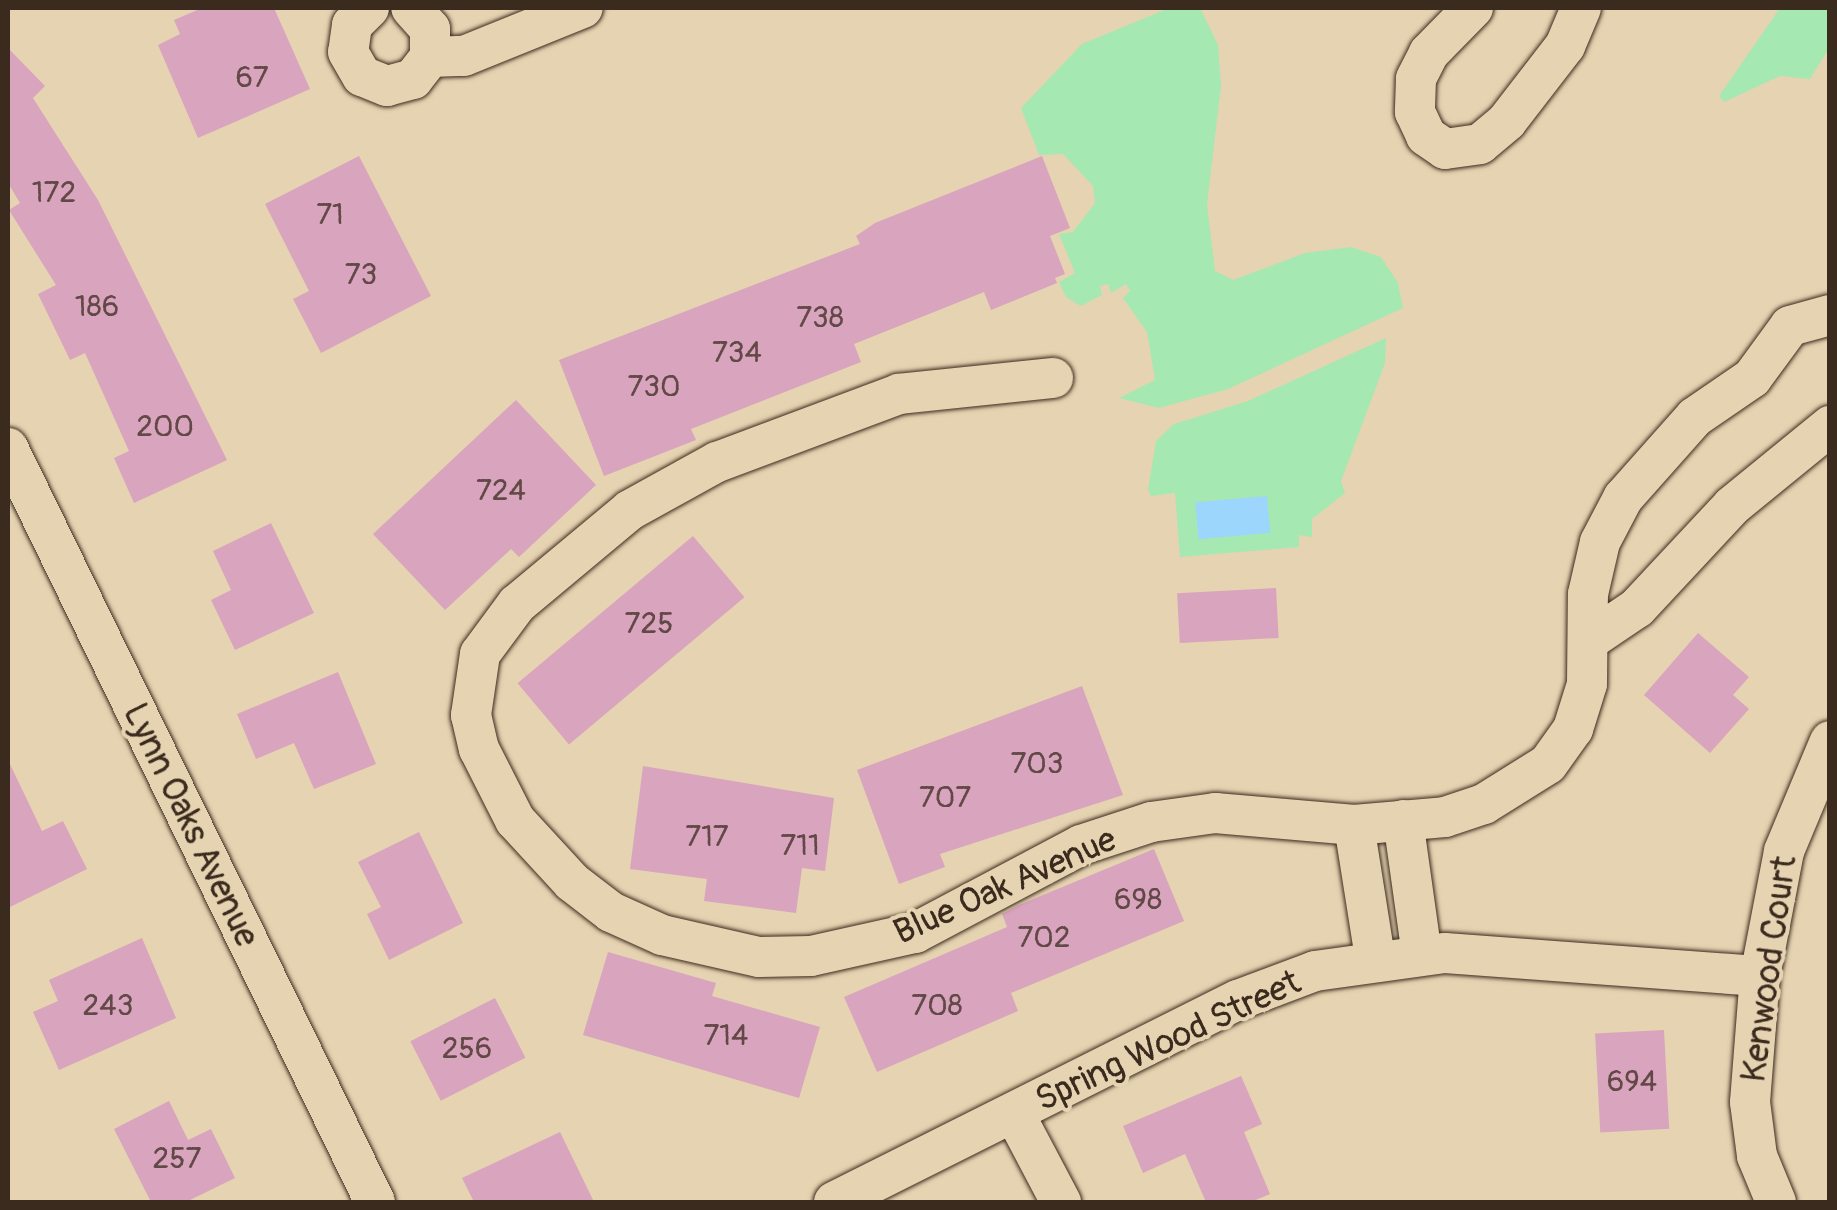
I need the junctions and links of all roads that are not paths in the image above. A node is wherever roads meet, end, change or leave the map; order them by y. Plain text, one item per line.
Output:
1 (369, 8) edge
2 (411, 8) edge
3 (583, 8) edge
4 (1473, 8) edge
5 (1581, 8) edge
6 (430, 58) junction
7 (1830, 315) edge
8 (1053, 378) dead end
9 (1830, 426) edge
10 (8, 448) edge
11 (1588, 641) junction
12 (1830, 740) edge
13 (1403, 820) junction
14 (1354, 825) junction
15 (1422, 955) junction
16 (1375, 958) junction
17 (1760, 976) junction
18 (1014, 1113) junction
19 (375, 1202) edge
20 (834, 1202) edge
21 (1061, 1202) edge
22 (1776, 1202) edge

1 - 6 street
2 - 6 street
3 - 6 street
4 - 5 street
7 - 11 street, Blue Oak Avenue
8 - 14 street, Blue Oak Avenue
9 - 11 street
10 - 19 street, Lynn Oaks Avenue
11 - 13 street, Blue Oak Avenue
12 - 17 street, Kenwood Court
13 - 14 street, Blue Oak Avenue
13 - 15 street
14 - 16 street
15 - 16 street, Spring Wood Street
15 - 17 street, Spring Wood Street
16 - 18 street, Spring Wood Street
17 - 22 street, Kenwood Court
18 - 20 street, Spring Wood Street
18 - 21 street

